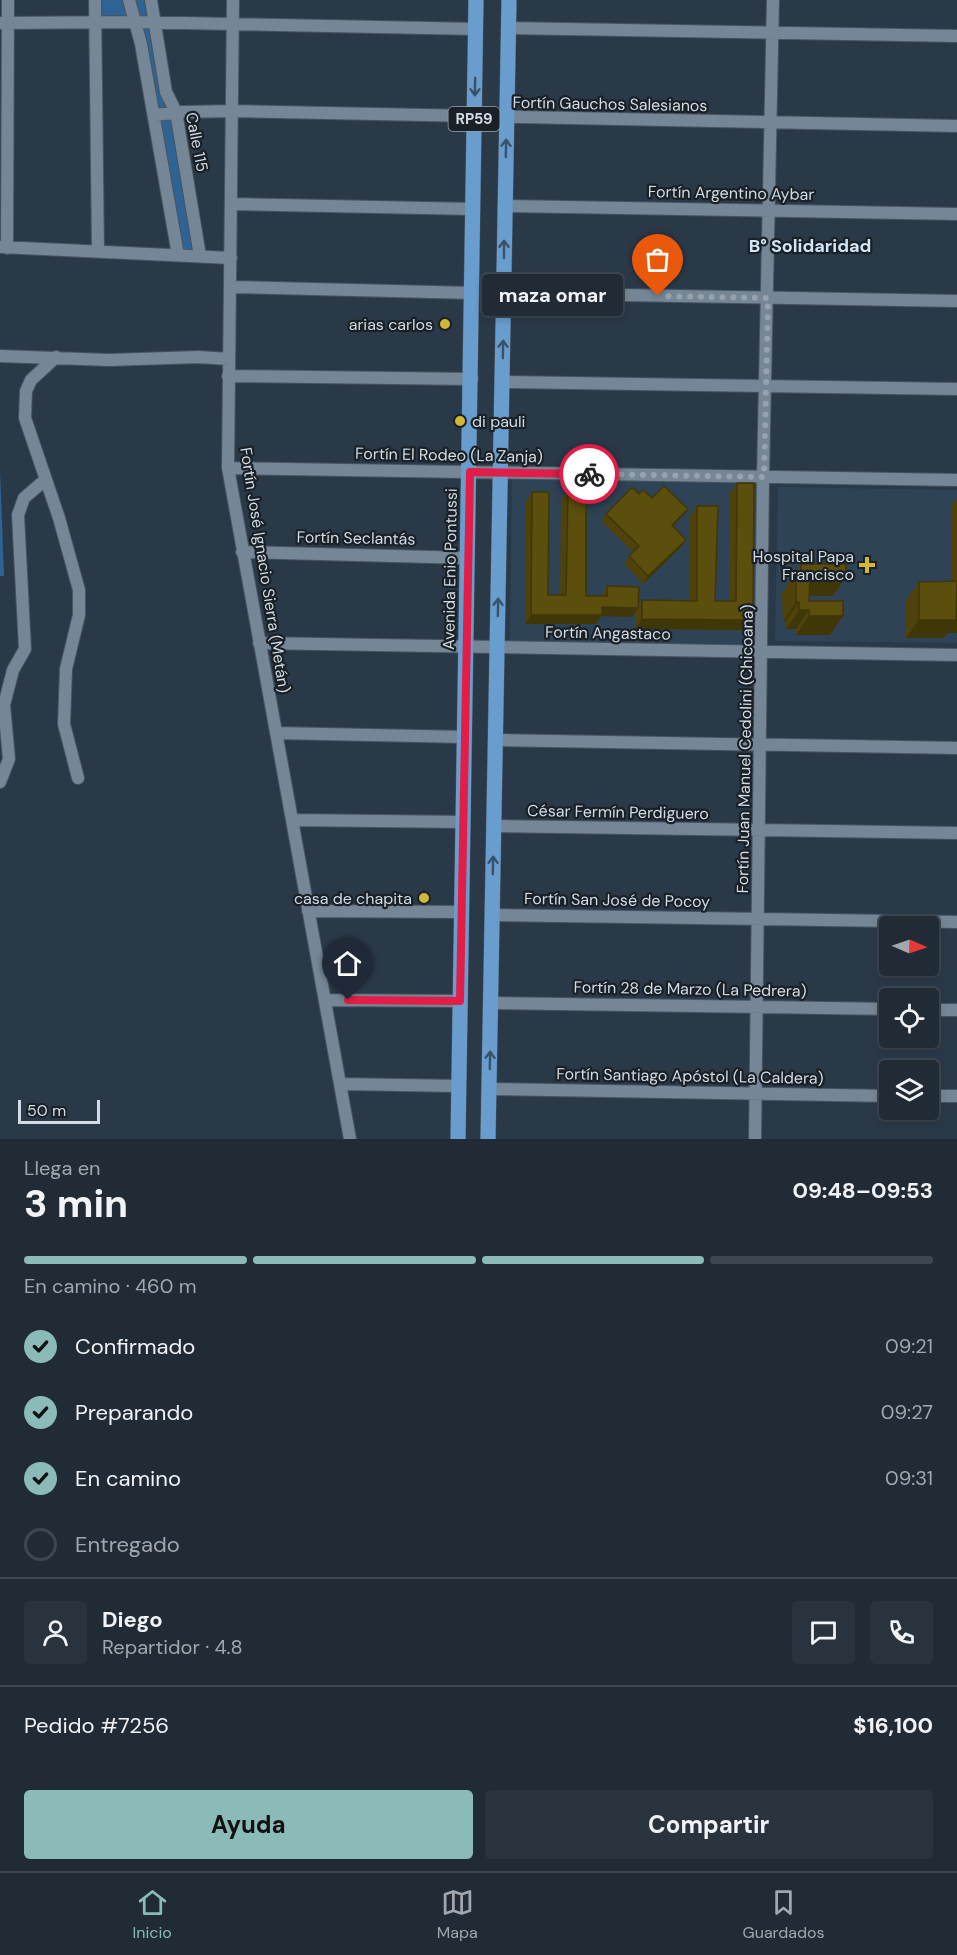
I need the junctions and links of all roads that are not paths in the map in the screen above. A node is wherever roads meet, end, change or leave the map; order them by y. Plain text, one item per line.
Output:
1 (8, 0) edge
2 (95, 0) edge
3 (129, 0) edge
4 (151, 0) edge
5 (233, 0) edge
6 (476, 0) edge
7 (509, 0) edge
8 (773, 0) edge
9 (95, 22) junction
10 (135, 22) junction
11 (4, 23) edge
12 (154, 23) junction
13 (233, 25) junction
14 (476, 28) junction
15 (508, 28) junction
16 (772, 32) junction
17 (957, 36) edge
18 (232, 111) junction
19 (176, 112) junction
20 (154, 115) junction
21 (474, 117) junction
22 (506, 118) junction
23 (771, 123) junction
24 (957, 126) edge
25 (231, 204) junction
26 (504, 206) junction
27 (473, 209) junction
28 (770, 211) junction
29 (957, 214) edge
30 (4, 247) edge
31 (98, 251) junction
32 (178, 255) junction
33 (201, 256) junction
34 (231, 258) junction
35 (231, 286) junction
36 (472, 293) junction
37 (504, 293) junction
38 (768, 298) junction
39 (957, 301) edge
40 (0, 357) edge
41 (56, 357) junction
42 (229, 359) junction
43 (228, 376) junction
44 (472, 380) junction
45 (502, 382) junction
46 (766, 386) junction
47 (957, 389) edge
48 (228, 468) junction
49 (470, 472) junction
50 (501, 472) junction
51 (764, 477) junction
52 (45, 480) junction
53 (957, 480) edge
54 (242, 552) junction
55 (468, 558) junction
56 (259, 643) junction
57 (466, 646) junction
58 (497, 647) junction
59 (763, 652) junction
60 (957, 655) edge
61 (276, 733) junction
62 (465, 737) junction
63 (496, 740) junction
64 (761, 744) junction
65 (957, 748) edge
66 (78, 778) dead end
67 (0, 782) edge
68 (292, 820) junction
69 (464, 822) junction
70 (494, 826) junction
71 (759, 830) junction
72 (957, 833) edge
73 (308, 911) junction
74 (462, 912) junction
75 (493, 915) junction
76 (759, 919) junction
77 (957, 922) edge
78 (326, 1000) junction
79 (460, 1001) junction
80 (491, 1003) junction
81 (757, 1007) junction
82 (879, 1009) edge
83 (939, 1010) edge
84 (957, 1010) edge
85 (341, 1084) junction
86 (459, 1086) junction
87 (489, 1089) junction
88 (756, 1094) junction
89 (879, 1096) edge
90 (939, 1096) edge
91 (957, 1096) edge
92 (350, 1139) edge
93 (458, 1139) edge
94 (488, 1139) edge
95 (755, 1139) edge

1 - 11 street
2 - 9 street
3 - 10 street
4 - 12 street, Calle 115
5 - 13 street, Fortín José Ignacio Sierra (Metán)
6 - 14 main road, Avenida Enio Pontussi / RP59
7 - 15 main road, RP59
8 - 16 street, Fortín Juan Manuel Cedolini (Chicoana)
9 - 10 street
9 - 11 street
9 - 31 street
10 - 12 street
10 - 20 street
11 - 30 street
12 - 13 street
12 - 19 street, Calle 115
13 - 14 street
13 - 18 street, Fortín José Ignacio Sierra (Metán)
14 -> 21 main road, Avenida Enio Pontussi / RP59
15 - 16 street
15 - 22 main road, RP59
16 - 17 street
16 - 23 street, Fortín Juan Manuel Cedolini (Chicoana)
18 - 19 street, Fortín Gauchos Salesianos
18 - 21 street, Fortín Gauchos Salesianos
18 - 25 street, Fortín José Ignacio Sierra (Metán)
19 - 20 street, Fortín Gauchos Salesianos
19 - 33 street, Calle 115
20 - 32 street
21 - 22 street, Fortín Gauchos Salesianos
21 - 27 main road, Avenida Enio Pontussi / RP59
22 - 23 street, Fortín Gauchos Salesianos
26 -> 22 main road, RP59
23 - 24 street, Fortín Gauchos Salesianos
23 - 28 street, Fortín Juan Manuel Cedolini (Chicoana)
25 - 27 street
25 - 34 street, Fortín José Ignacio Sierra (Metán)
26 - 28 street, Fortín Argentino Aybar
37 -> 26 main road, RP59
27 - 36 main road, Avenida Enio Pontussi / RP59
28 - 29 street, Fortín Argentino Aybar
28 - 38 street, Fortín Juan Manuel Cedolini (Chicoana)
30 - 31 street
31 - 32 street
32 - 33 street
33 - 34 street
34 - 35 street, Fortín José Ignacio Sierra (Metán)
35 - 36 street
35 - 42 street, Fortín José Ignacio Sierra (Metán)
36 - 44 main road, Avenida Enio Pontussi / RP59
37 - 38 street
45 -> 37 main road, RP59
38 - 39 street
38 - 46 street, Fortín Juan Manuel Cedolini (Chicoana)
40 - 41 street
41 - 42 street
41 - 52 street
42 - 43 street, Fortín José Ignacio Sierra (Metán)
43 - 44 street
43 - 48 street, Fortín José Ignacio Sierra (Metán)
44 - 49 main road, Avenida Enio Pontussi / RP59
45 - 46 street
45 - 50 main road, RP59
46 - 47 street
46 - 51 street, Fortín Juan Manuel Cedolini (Chicoana)
48 - 49 street, Fortín El Rodeo (La Zanja)
48 - 54 street, Fortín José Ignacio Sierra (Metán)
49 - 50 street, Fortín El Rodeo (La Zanja)
49 - 55 main road, Avenida Enio Pontussi / RP59
50 - 51 street, Fortín El Rodeo (La Zanja)
58 -> 50 main road, RP59
51 - 53 street, Fortín El Rodeo (La Zanja)
51 - 59 street, Fortín Juan Manuel Cedolini (Chicoana)
52 - 66 street
52 - 67 street
54 - 55 street, Fortín Seclantás
54 - 56 street, Fortín José Ignacio Sierra (Metán)
55 - 57 main road, Avenida Enio Pontussi / RP59
56 - 57 street, Fortín Angastaco
56 - 61 street, Fortín José Ignacio Sierra (Metán)
57 - 58 street, Fortín Angastaco
57 - 62 main road, Avenida Enio Pontussi / RP59
58 - 59 street, Fortín Angastaco
58 - 63 main road, RP59
59 - 60 street, Fortín Angastaco
59 - 64 street, Fortín Juan Manuel Cedolini (Chicoana)
61 - 62 street
61 - 68 street, Fortín José Ignacio Sierra (Metán)
62 - 69 main road, Avenida Enio Pontussi / RP59
63 - 64 street
63 - 70 main road, RP59
64 - 65 street
64 - 71 street, Fortín Juan Manuel Cedolini (Chicoana)
68 - 69 street
68 - 73 street, Fortín José Ignacio Sierra (Metán)
69 - 74 main road, Avenida Enio Pontussi / RP59
70 - 71 street, César Fermín Perdiguero
75 -> 70 main road, RP59
71 - 72 street, César Fermín Perdiguero
71 - 76 street, Fortín Juan Manuel Cedolini (Chicoana)
73 - 74 street
73 - 78 street, Fortín José Ignacio Sierra (Metán)
74 - 79 main road, Avenida Enio Pontussi / RP59
75 - 76 street, Fortín San José de Pocoy
75 - 80 main road, RP59
76 - 77 street, Fortín San José de Pocoy
76 - 81 street, Fortín Juan Manuel Cedolini (Chicoana)
78 - 79 street
78 - 85 street, Fortín José Ignacio Sierra (Metán)
79 - 86 main road, Avenida Enio Pontussi / RP59
80 - 81 street, Fortín 28 de Marzo (La Pedrera)
87 -> 80 main road, RP59
81 - 82 street, Fortín 28 de Marzo (La Pedrera)
81 - 88 street, Fortín Juan Manuel Cedolini (Chicoana)
83 - 84 street
85 - 86 street
85 - 92 street, Fortín José Ignacio Sierra (Metán)
86 - 93 main road, Avenida Enio Pontussi / RP59
87 - 88 street, Fortín Santiago Apóstol (La Caldera)
87 - 94 main road, RP59
88 - 89 street, Fortín Santiago Apóstol (La Caldera)
88 - 95 street, Fortín Juan Manuel Cedolini (Chicoana)
90 - 91 street

